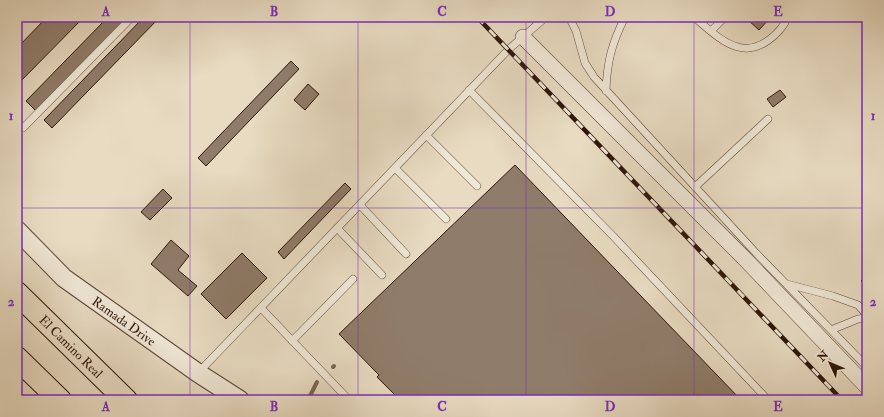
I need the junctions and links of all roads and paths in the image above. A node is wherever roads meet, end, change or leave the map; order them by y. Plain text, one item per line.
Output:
1 (132, 17) edge
2 (546, 17) edge
3 (569, 17) edge
4 (625, 17) edge
5 (694, 17) edge
6 (725, 17) edge
7 (788, 17) edge
8 (711, 31) junction
9 (523, 37) junction
10 (470, 90) junction
11 (606, 90) junction
12 (768, 119) dead end
13 (17, 122) edge
14 (426, 135) junction
15 (395, 168) junction
16 (477, 186) dead end
17 (695, 187) junction
18 (360, 205) junction
19 (446, 219) dead end
20 (337, 228) junction
21 (17, 230) edge
22 (406, 254) dead end
23 (382, 275) dead end
24 (352, 279) dead end
25 (786, 284) junction
26 (17, 293) edge
27 (261, 308) junction
28 (867, 315) edge
29 (867, 318) edge
30 (831, 330) junction
31 (292, 341) junction
32 (17, 358) edge
33 (867, 367) edge
34 (198, 373) junction
35 (867, 387) edge
36 (60, 400) edge
37 (126, 400) edge
38 (240, 400) edge
39 (349, 400) edge
40 (768, 400) edge

1 - 13 lane
2 - 9 lane
3 - 11 lane
4 - 11 lane
5 - 8 lane
6 - 8 lane
7 - 8 lane
9 - 10 lane
9 - 35 street
10 - 14 lane
10 - 40 lane
11 - 17 lane
12 - 17 lane
14 - 15 lane
14 - 16 lane
15 - 18 lane
15 - 19 lane
17 - 25 lane
18 - 20 lane
18 - 22 lane
20 - 23 lane
20 - 27 lane
21 - 34 street, Ramada Drive
24 - 31 lane
25 - 28 lane
25 - 30 lane
26 - 37 highway, El Camino Real
27 - 31 lane
27 - 34 lane
29 - 30 lane
30 - 33 lane
31 - 39 lane
32 - 36 highway
34 - 38 street, Ramada Drive

